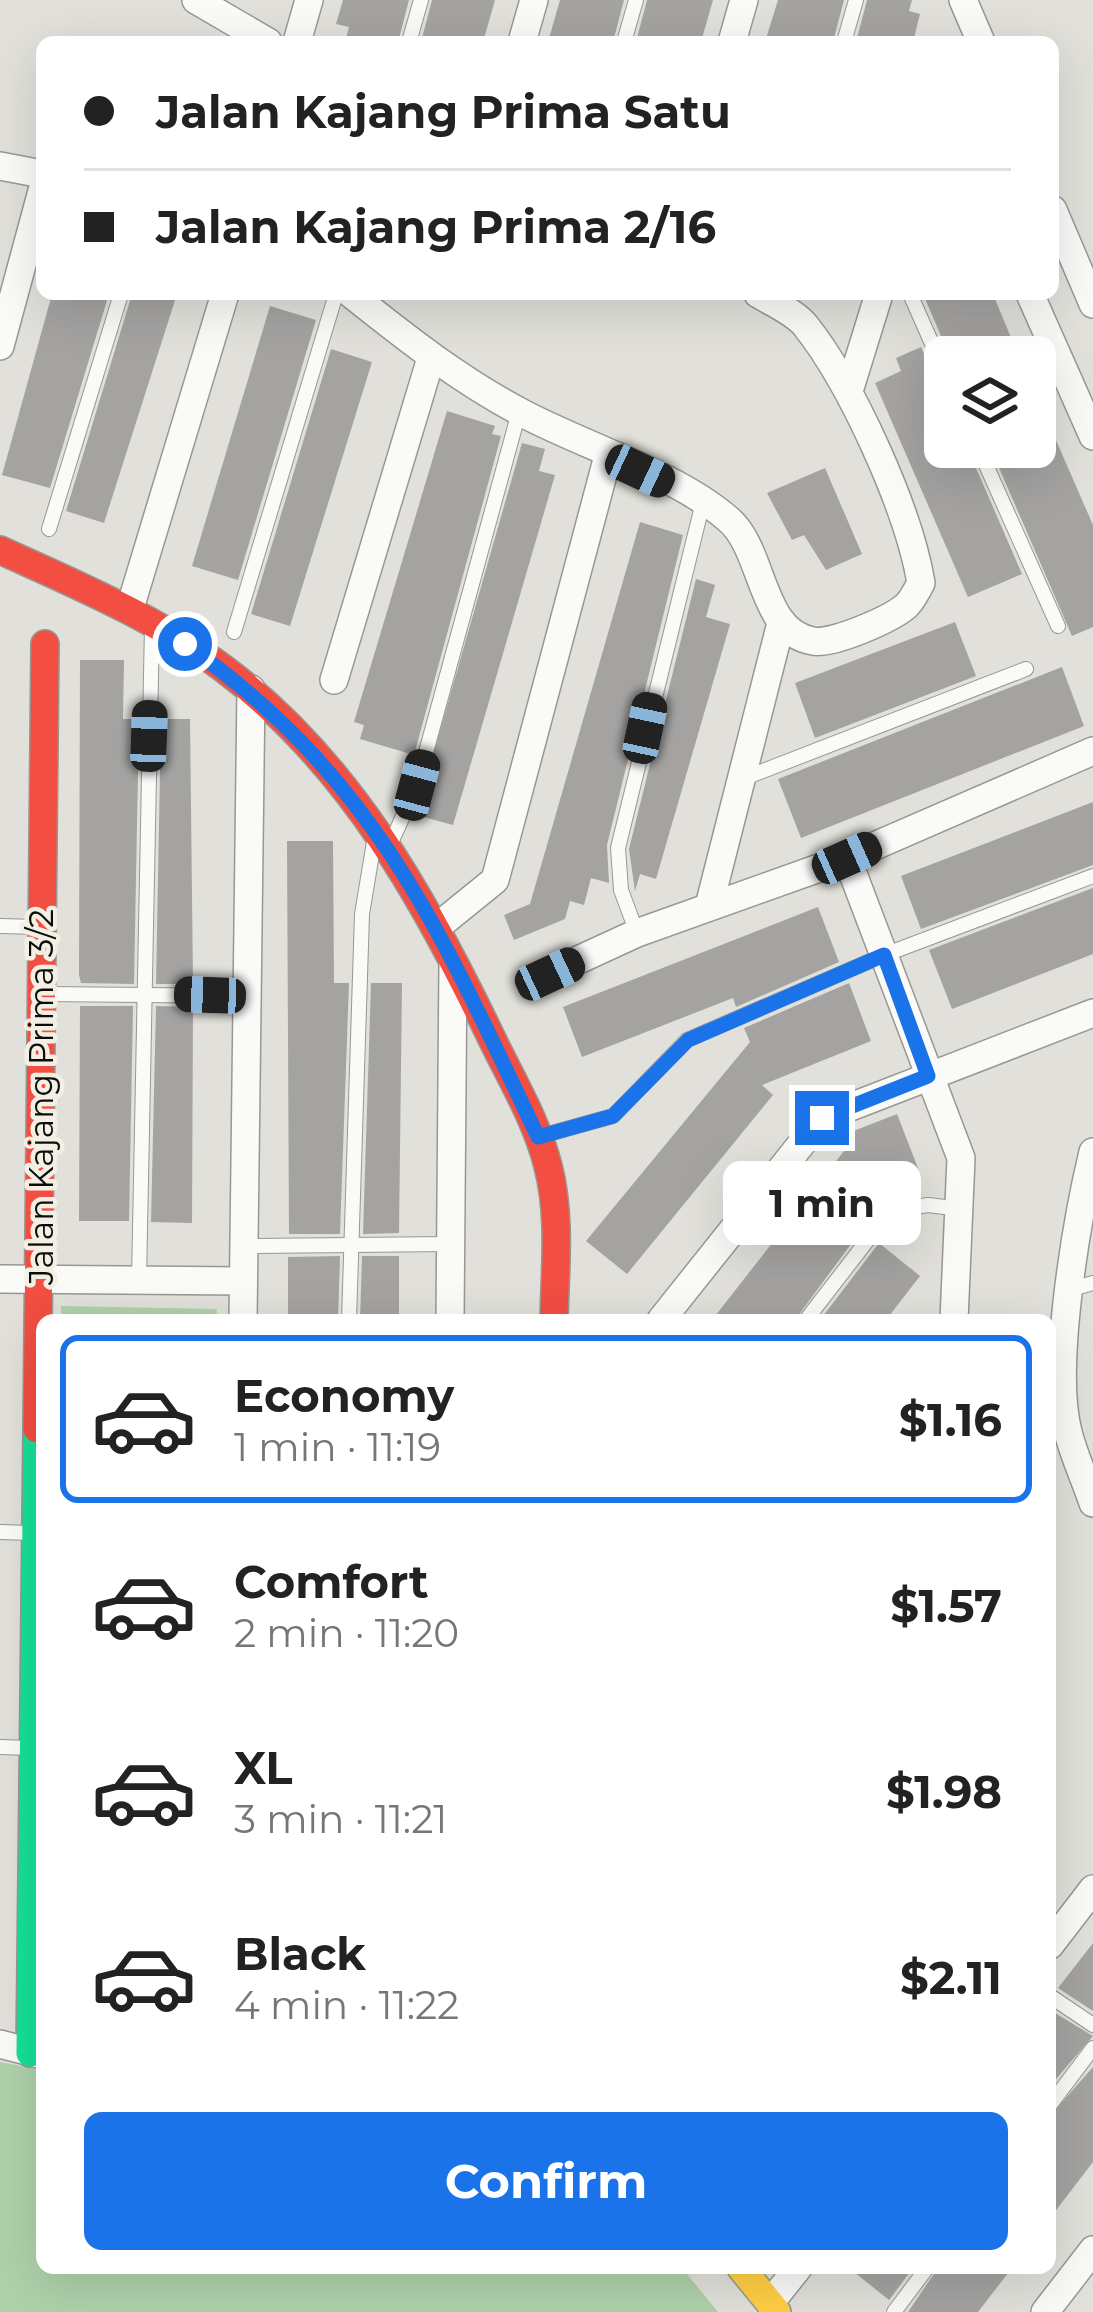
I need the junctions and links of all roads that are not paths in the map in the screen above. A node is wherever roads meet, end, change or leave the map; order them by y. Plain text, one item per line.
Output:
1 (309, 0) edge
2 (421, 0) edge
3 (534, 0) edge
4 (636, 0) edge
5 (744, 0) edge
6 (856, 0) edge
7 (204, 2) edge
8 (965, 4) edge
9 (258, 36) edge
10 (300, 36) edge
11 (411, 36) edge
12 (524, 36) edge
13 (626, 36) edge
14 (734, 36) edge
15 (846, 36) edge
16 (957, 36) edge
17 (978, 36) edge
18 (0, 166) edge
19 (36, 173) edge
20 (36, 212) edge
21 (1059, 224) edge
22 (119, 300) edge
23 (223, 300) edge
24 (334, 300) edge
25 (358, 300) edge
26 (772, 300) edge
27 (876, 300) edge
28 (913, 300) edge
29 (1033, 300) edge
30 (1093, 304) edge
31 (929, 336) edge
32 (0, 346) edge
33 (431, 358) junction
34 (849, 391) junction
35 (519, 412) junction
36 (1093, 436) edge
37 (608, 456) junction
38 (987, 468) edge
39 (704, 500) junction
40 (49, 529) dead end
41 (0, 550) edge
42 (141, 614) junction
43 (781, 623) junction
44 (1058, 626) dead end
45 (234, 632) dead end
46 (45, 644) dead end
47 (1025, 669) dead end
48 (334, 680) dead end
49 (251, 689) junction
50 (1093, 751) edge
51 (742, 779) junction
52 (382, 841) junction
53 (847, 858) junction
54 (1093, 876) edge
55 (709, 906) junction
56 (0, 926) edge
57 (43, 927) junction
58 (437, 927) junction
59 (637, 933) junction
60 (884, 955) junction
61 (454, 956) junction
62 (550, 974) dead end
63 (141, 993) junction
64 (42, 994) junction
65 (244, 996) junction
66 (1093, 1013) edge
67 (928, 1076) junction
68 (538, 1137) junction
69 (1093, 1152) edge
70 (961, 1209) junction
71 (349, 1243) junction
72 (449, 1244) junction
73 (244, 1246) junction
74 (0, 1279) edge
75 (40, 1279) junction
76 (139, 1280) junction
77 (243, 1281) junction
78 (1082, 1286) edge
79 (40, 1314) edge
80 (243, 1314) edge
81 (349, 1314) edge
82 (450, 1314) edge
83 (554, 1314) edge
84 (666, 1314) edge
85 (811, 1314) edge
86 (954, 1314) edge
87 (1093, 1503) edge
88 (0, 1532) edge
89 (36, 1533) edge
90 (36, 1662) edge
91 (0, 1748) edge
92 (34, 1748) junction
93 (36, 1771) edge
94 (1093, 1889) edge
95 (1056, 1931) edge
96 (1056, 2000) edge
97 (1093, 2025) edge
98 (0, 2044) edge
99 (1093, 2048) edge
100 (36, 2054) edge
101 (1056, 2097) edge
102 (1093, 2250) edge
103 (746, 2274) edge
104 (794, 2274) edge
105 (922, 2274) edge
106 (774, 2308) edge
107 (894, 2312) edge
108 (1045, 2312) edge

1 - 10 street
2 - 11 lane
3 - 12 street
4 - 13 lane
5 - 14 street
6 - 15 lane
7 - 9 street
8 - 16 street
8 - 17 street
18 - 19 street
20 - 32 street
21 - 30 street
22 - 40 lane
23 - 42 street
24 - 45 lane
25 - 33 street
26 - 34 street
27 - 34 street
28 - 31 lane
29 - 36 street
33 - 35 street
33 - 48 street
34 - 43 street
35 - 37 street
35 - 52 lane
37 - 39 street
37 - 58 street
38 - 44 lane
39 - 43 street
39 - 59 lane
41 - 42 street
42 - 49 street
42 - 63 lane
43 - 51 street
46 - 57 street, Jalan Kajang Prima 3/2
47 - 51 lane
49 - 52 street
49 - 65 street
50 - 53 street
51 - 55 street
52 - 58 street
52 - 71 lane
53 - 55 street
53 - 60 street
54 - 60 lane
55 - 59 street
56 - 57 lane
57 - 64 street, Jalan Kajang Prima 3/2
58 - 61 street
59 - 62 street
60 - 67 street
60 - 68 lane
61 - 68 street
61 - 72 street
63 - 64 lane
63 - 65 lane
63 - 76 lane
64 - 75 street, Jalan Kajang Prima 3/2
65 - 73 street
66 - 67 street
67 - 70 street
67 - 84 street
68 - 83 street
69 - 78 street
70 - 85 lane
70 - 86 street
71 - 72 lane
71 - 73 lane
71 - 81 lane
72 - 82 street
73 - 77 street
74 - 75 street
75 - 76 street
75 - 79 street, Jalan Kajang Prima 3/2
76 - 77 street
77 - 80 street
78 - 87 street
88 - 89 lane
90 - 92 street, Jalan Kajang Prima 3/2
91 - 92 lane
92 - 93 street, Jalan Kajang Prima 3/2
94 - 95 street
96 - 97 lane
98 - 100 street
99 - 101 lane
102 - 108 street
103 - 106 street
104 - 106 street
105 - 107 lane

